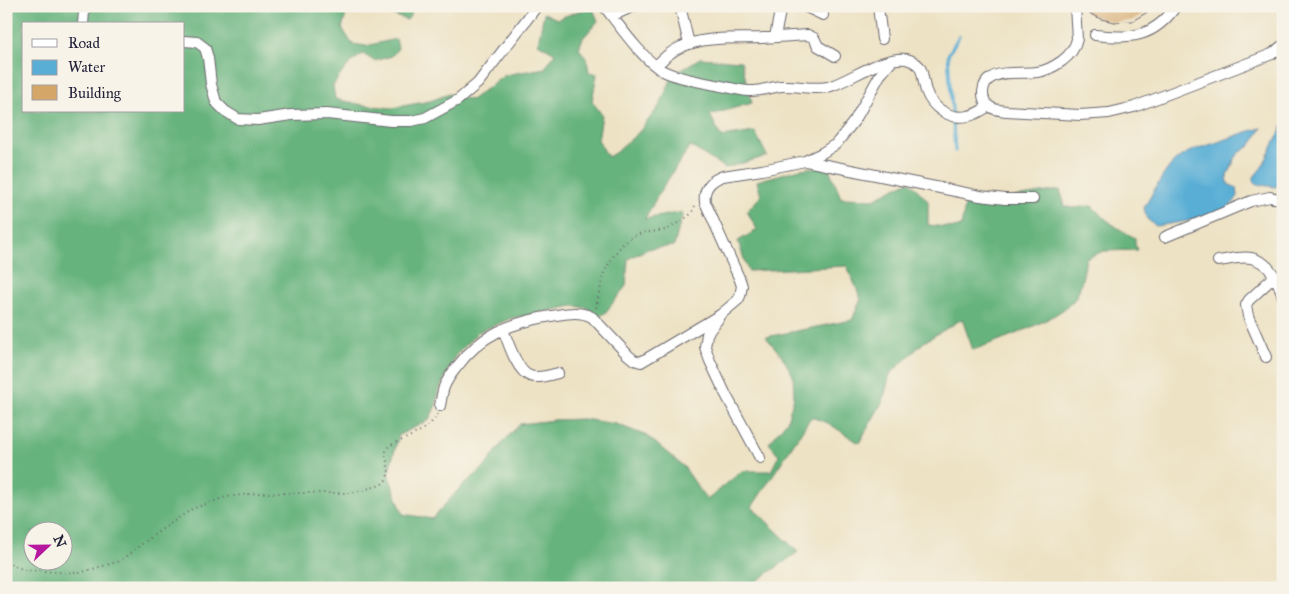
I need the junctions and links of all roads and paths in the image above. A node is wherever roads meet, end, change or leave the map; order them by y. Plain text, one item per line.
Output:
1 (87, 6) edge
2 (537, 6) edge
3 (604, 6) edge
4 (634, 6) edge
5 (680, 6) edge
6 (781, 6) edge
7 (804, 6) edge
8 (878, 6) edge
9 (1075, 6) edge
10 (1176, 6) edge
11 (823, 15) dead end
12 (612, 16) junction
13 (83, 22) edge
14 (1095, 35) dead end
15 (776, 37) junction
16 (882, 39) dead end
17 (185, 41) edge
18 (689, 44) junction
19 (1283, 45) edge
20 (835, 56) dead end
21 (893, 60) junction
22 (656, 66) junction
23 (988, 106) junction
24 (805, 161) junction
25 (704, 196) junction
26 (1033, 199) dead end
27 (1283, 200) edge
28 (695, 206) joint
29 (1165, 237) dead end
30 (1218, 261) dead end
31 (1275, 276) junction
32 (1283, 297) edge
33 (720, 315) junction
34 (592, 317) junction
35 (503, 329) junction
36 (1266, 357) dead end
37 (558, 373) dead end
38 (440, 406) joint
39 (760, 458) dead end
40 (6, 562) edge
41 (14, 565) junction
42 (6, 567) edge

1 - 13 street
2 - 17 street
3 - 12 street
4 - 12 street
5 - 18 street
6 - 15 street
7 - 11 street
8 - 16 street
9 - 23 street
10 - 14 street
12 - 22 street
15 - 18 street
15 - 20 street
18 - 22 street
19 - 23 street
21 - 22 street
21 - 23 street
21 - 24 street
24 - 25 street
24 - 26 street
25 - 28 street
25 - 33 street
27 - 29 street
28 - 34 path
30 - 31 street
31 - 32 street
31 - 36 street
33 - 34 street
33 - 39 street
34 - 35 street
35 - 37 street
35 - 38 street
38 - 41 path
40 - 41 path
41 - 42 path

